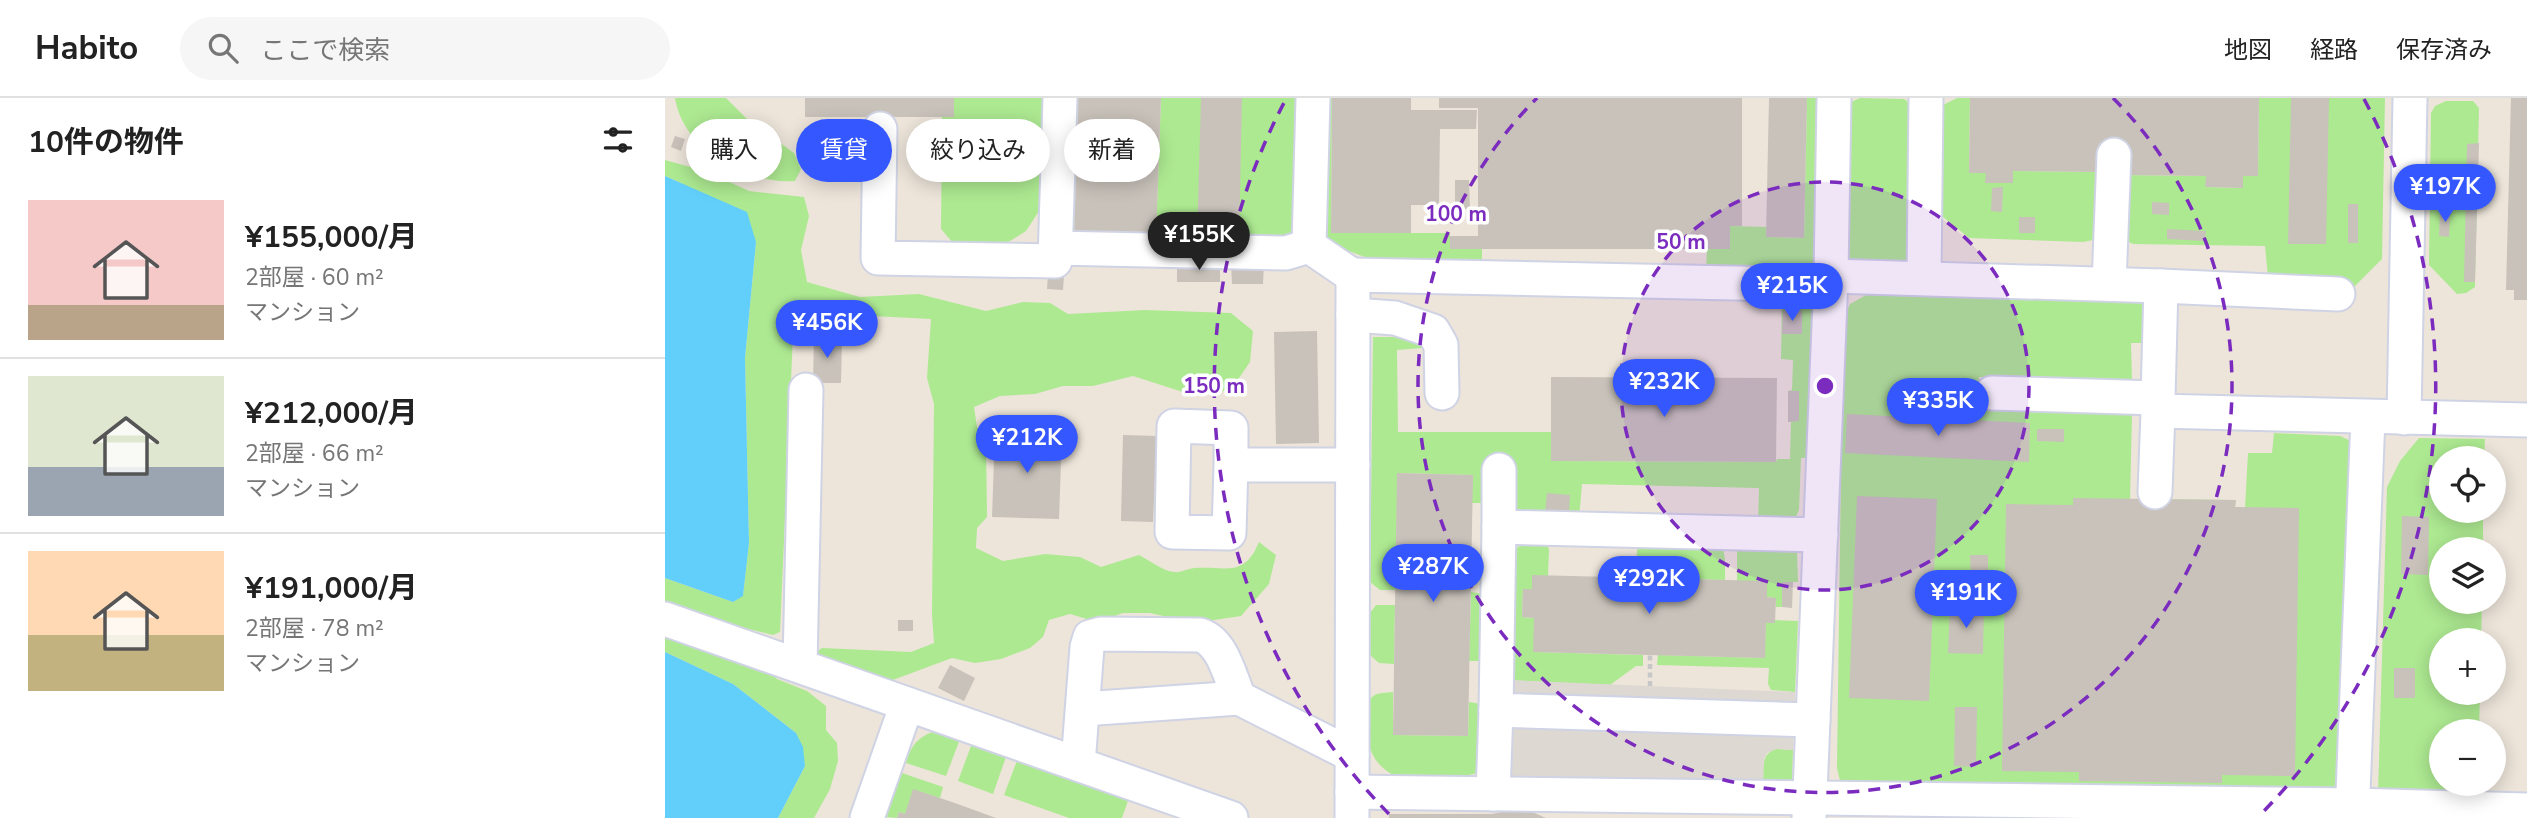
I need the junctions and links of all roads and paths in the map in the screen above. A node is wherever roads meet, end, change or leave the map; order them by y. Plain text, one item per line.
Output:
1 (1060, 98) edge
2 (1313, 98) edge
3 (1834, 98) edge
4 (1926, 98) edge
5 (2410, 98) edge
6 (2113, 155) dead end
7 (879, 182) edge
8 (1309, 246) junction
9 (1055, 248) junction
10 (1353, 276) junction
11 (1924, 278) junction
12 (1831, 281) junction
13 (2109, 284) junction
14 (2161, 286) junction
15 (2338, 294) dead end
16 (1353, 315) junction
17 (806, 390) dead end
18 (1442, 393) dead end
19 (1992, 393) dead end
20 (2158, 405) junction
21 (2368, 417) junction
22 (2404, 418) junction
23 (2527, 420) edge
24 (1231, 465) dead end
25 (1353, 465) junction
26 (1499, 470) dead end
27 (2155, 492) dead end
28 (1499, 527) junction
29 (1821, 535) junction
30 (665, 619) edge
31 (1650, 655) dead end
32 (800, 666) junction
33 (1650, 687) dead end
34 (1239, 698) junction
35 (907, 704) junction
36 (1083, 709) junction
37 (1496, 710) junction
38 (1813, 720) junction
39 (1352, 755) junction
40 (1078, 764) junction
41 (1493, 794) junction
42 (1352, 805) edge
43 (1809, 809) edge
44 (2527, 810) edge
45 (2353, 812) edge
46 (867, 818) edge
47 (1231, 818) edge

1 - 9 lane
2 - 8 lane
3 - 12 lane
4 - 11 lane
5 - 22 lane
6 - 13 lane
7 - 9 lane
8 - 9 lane
8 - 10 lane
10 - 12 lane
10 - 16 lane
11 - 12 lane
11 - 13 lane
12 - 29 lane
13 - 14 lane
14 - 15 lane
14 - 20 lane
16 - 18 lane
16 - 25 lane
17 - 32 lane
19 - 20 lane
20 - 21 lane
20 - 27 lane
21 - 22 lane
21 - 45 lane
22 - 23 lane
24 - 25 lane
25 - 39 lane
26 - 28 lane
28 - 29 lane
28 - 37 lane
29 - 38 lane
30 - 32 lane
31 - 33 path
32 - 35 lane
34 - 36 lane
34 - 36 lane
34 - 39 lane
35 - 40 lane
35 - 46 lane
36 - 40 lane
37 - 38 lane
37 - 41 lane
38 - 43 lane
39 - 42 lane
40 - 47 lane
41 - 42 lane
41 - 43 lane
43 - 45 lane
44 - 45 lane

